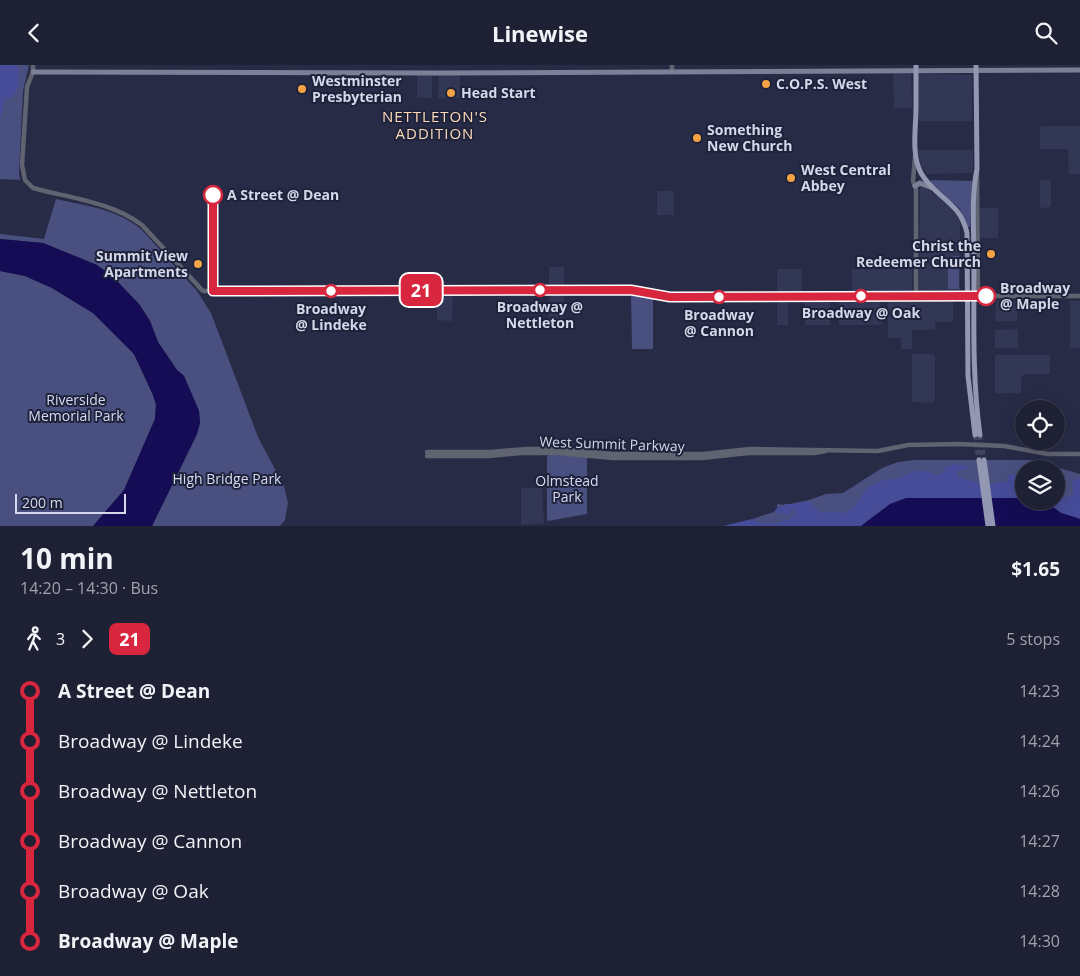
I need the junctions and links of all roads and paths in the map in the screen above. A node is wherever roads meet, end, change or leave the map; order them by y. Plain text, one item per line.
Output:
1 (33, 65) edge
2 (672, 65) edge
3 (976, 67) edge
4 (916, 68) edge
5 (1080, 70) edge
6 (33, 71) junction
7 (672, 72) junction
8 (916, 151) junction
9 (977, 169) junction
10 (916, 186) junction
11 (933, 188) junction
12 (916, 296) junction
13 (977, 296) junction
14 (1080, 296) edge
15 (427, 454) dead end
16 (1080, 454) edge
17 (988, 526) edge
18 (993, 526) edge

1 - 6 street
2 - 7 street
3 - 4 main road
3 - 5 main road
3 - 9 main road
4 - 7 main road
4 - 8 main road
6 - 7 main road
6 - 12 street
8 - 10 street
8 - 11 main road
9 - 11 main road
9 - 13 street
10 - 11 main road
10 - 12 street
12 - 13 street, bridge
13 - 14 street
15 - 16 street, West Summit Parkway
17 - 18 main road

